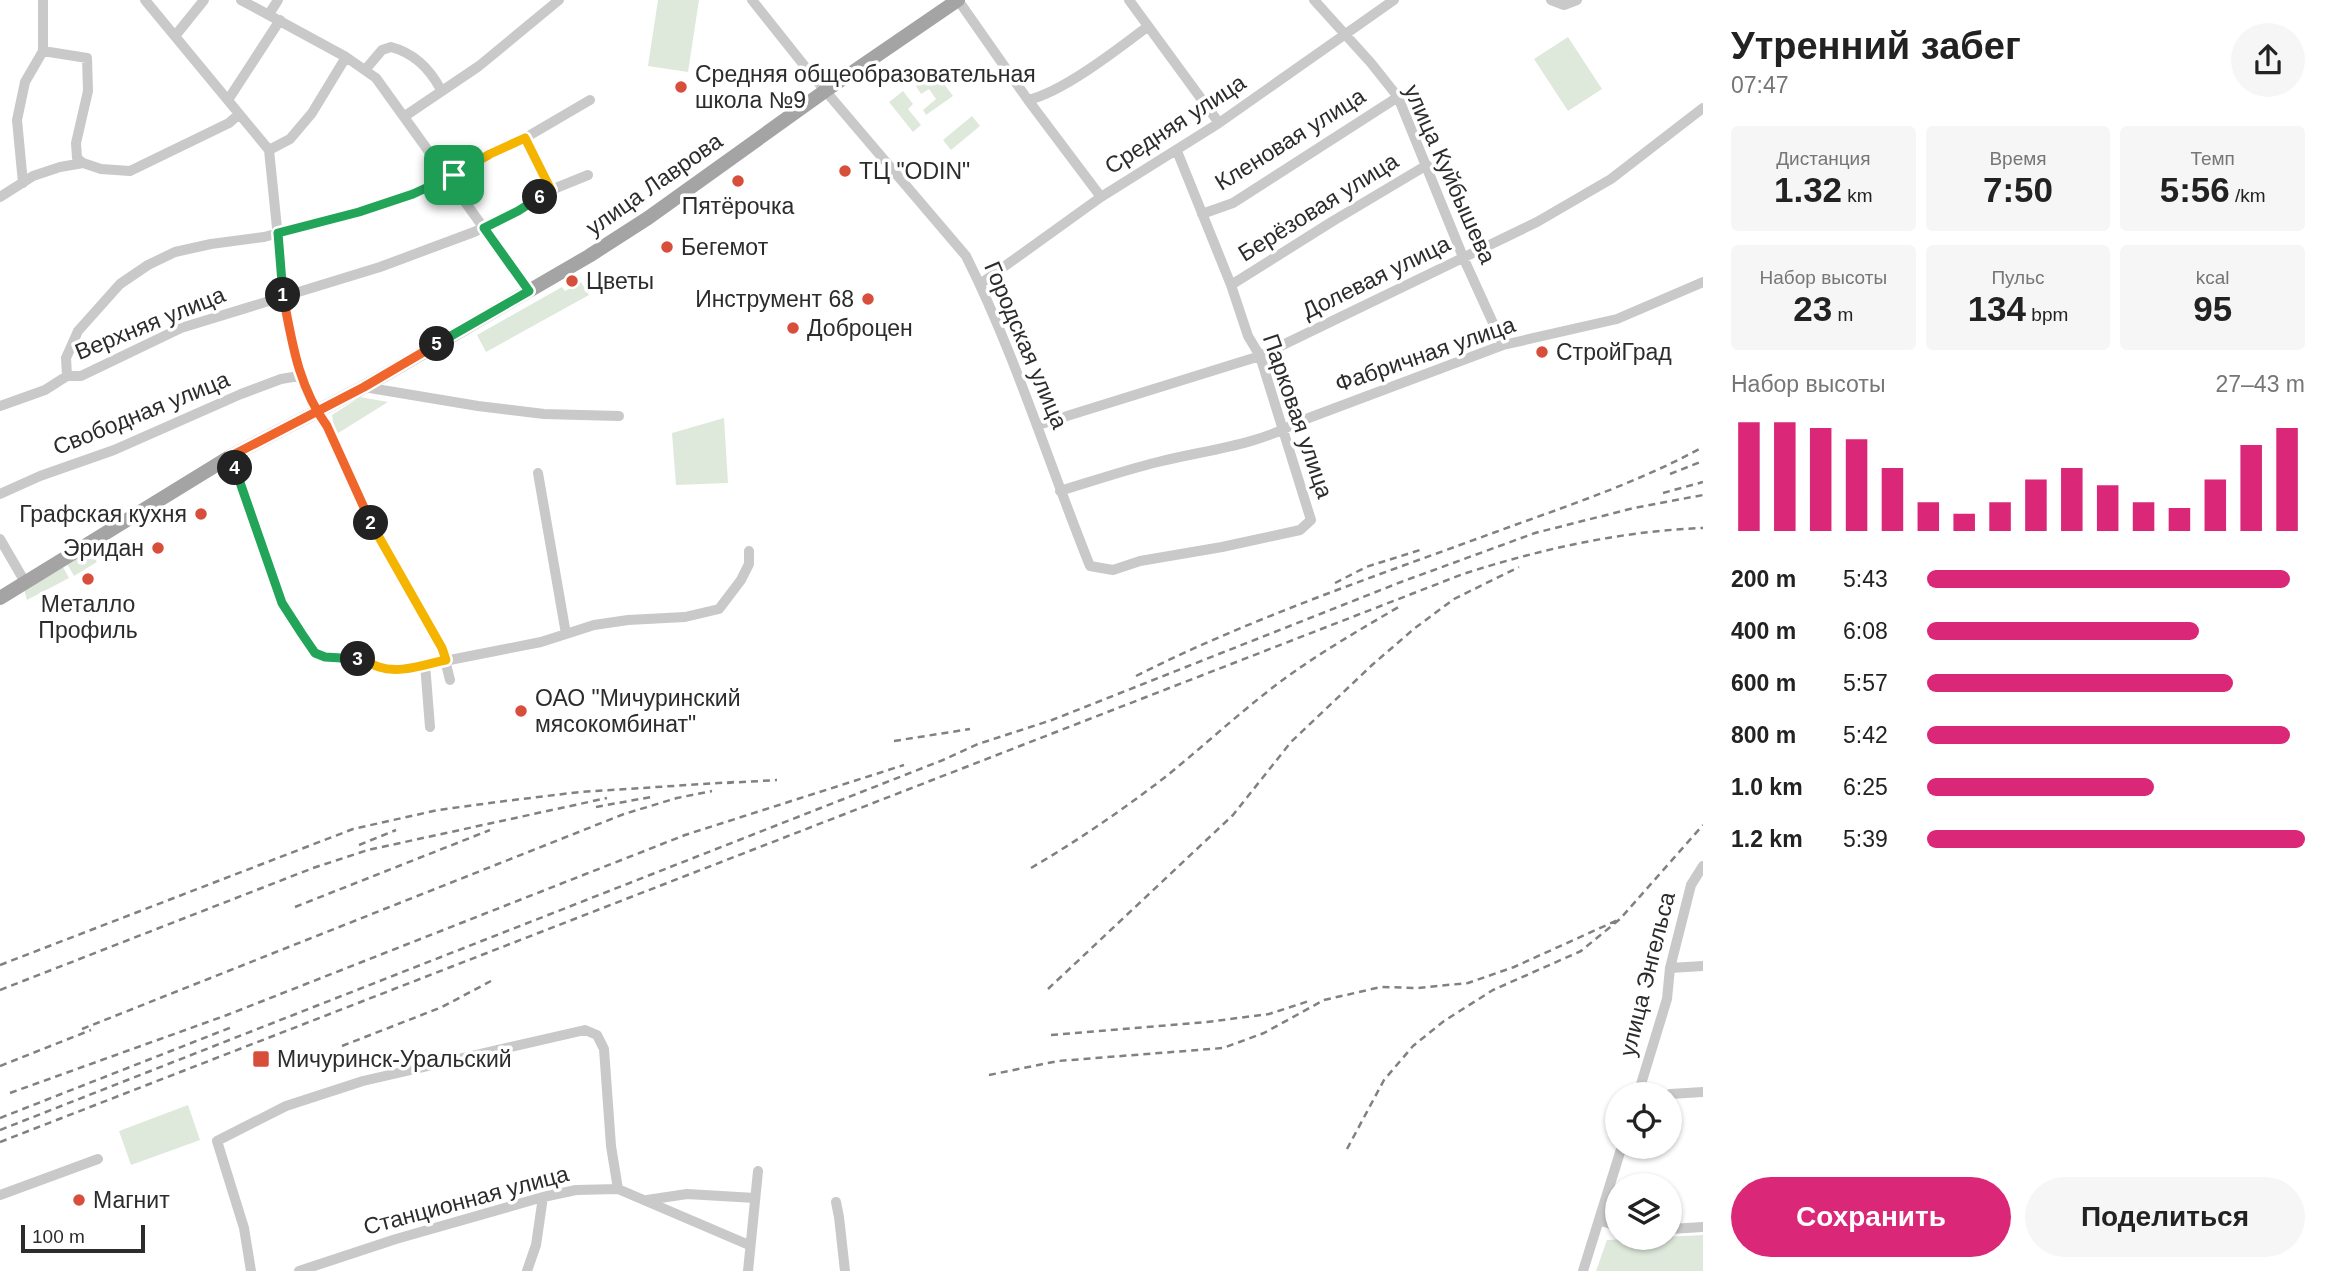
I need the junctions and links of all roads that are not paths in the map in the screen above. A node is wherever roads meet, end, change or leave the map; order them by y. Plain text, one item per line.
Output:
1 (43, 0) edge
2 (145, 0) edge
3 (204, 0) edge
4 (242, 0) edge
5 (278, 0) edge
6 (559, 0) edge
7 (752, 0) edge
8 (958, 0) edge
9 (1129, 0) edge
10 (1314, 0) edge
11 (1394, 0) edge
12 (1551, 0) edge
13 (1577, 0) edge
14 (275, 17) junction
15 (1147, 27) junction
16 (175, 36) junction
17 (1344, 36) junction
18 (43, 51) junction
19 (346, 57) junction
20 (365, 71) junction
21 (441, 90) junction
22 (825, 91) junction
23 (1398, 97) junction
24 (228, 100) junction
25 (590, 100) dead end
26 (1028, 100) junction
27 (1703, 108) edge
28 (239, 114) junction
29 (405, 116) junction
30 (1219, 123) junction
31 (525, 138) junction
32 (269, 150) junction
33 (1177, 151) junction
34 (83, 163) junction
35 (1427, 165) junction
36 (588, 175) dead end
37 (446, 178) junction
38 (23, 183) junction
39 (551, 190) junction
40 (0, 197) edge
41 (1101, 197) junction
42 (1202, 214) junction
43 (484, 228) junction
44 (278, 233) junction
45 (1463, 257) junction
46 (1703, 282) edge
47 (980, 284) junction
48 (1231, 285) junction
49 (529, 291) junction
50 (284, 296) junction
51 (1503, 345) junction
52 (1260, 356) junction
53 (67, 376) junction
54 (299, 376) junction
55 (364, 387) junction
56 (0, 406) edge
57 (316, 411) junction
58 (619, 416) dead end
59 (1038, 425) junction
60 (1282, 431) junction
61 (231, 456) junction
62 (538, 473) dead end
63 (1060, 491) junction
64 (0, 494) edge
65 (0, 539) edge
66 (749, 551) dead end
67 (1090, 566) joint
68 (25, 582) junction
69 (0, 598) edge
70 (566, 634) junction
71 (446, 660) junction
72 (425, 664) junction
73 (450, 680) dead end
74 (430, 727) dead end
75 (1703, 866) edge
76 (1703, 966) edge
77 (1670, 968) junction
78 (1642, 1082) edge
79 (1703, 1092) edge
80 (1682, 1093) edge
81 (98, 1158) dead end
82 (1618, 1159) edge
83 (758, 1171) dead end
84 (618, 1189) junction
85 (0, 1195) edge
86 (543, 1197) junction
87 (755, 1198) junction
88 (646, 1200) junction
89 (836, 1202) dead end
90 (1599, 1220) junction
91 (1605, 1222) edge
92 (1703, 1227) edge
93 (1682, 1228) edge
94 (749, 1245) junction
95 (251, 1271) edge
96 (299, 1271) edge
97 (527, 1271) edge
98 (748, 1271) edge
99 (845, 1271) edge
100 (1583, 1271) edge

1 - 18 street
2 - 16 street
3 - 16 street
4 - 14 street
5 - 14 street
6 - 21 street
7 - 22 street, Городская улица
8 - 22 main road, улица Лаврова
8 - 26 street
9 - 15 street
10 - 17 street, улица Куйбышева
11 - 17 street, Средняя улица
12 - 13 street
14 - 19 street
14 - 24 street
15 - 26 street
15 - 30 street
16 - 24 street
17 - 23 street, улица Куйбышева
17 - 30 street, Средняя улица
18 - 34 street
18 - 38 street
19 - 20 street
19 - 32 street
20 - 21 street
20 - 29 street
21 - 29 street
22 - 47 street, Городская улица
22 - 49 main road, улица Лаврова
23 - 35 street, улица Куйбышева
23 - 42 street, Кленовая улица
24 - 28 street
25 - 31 street
26 - 41 street
27 - 45 street, Долевая улица
28 - 32 street
28 - 34 street
29 - 37 street
30 - 33 street, Средняя улица
31 - 37 street
31 - 39 street
32 - 44 street
33 - 41 street, Средняя улица
33 - 42 street, Парковая улица
34 - 38 street
35 - 45 street, улица Куйбышева
35 - 48 street, Берёзовая улица
36 - 39 street, Верхняя улица
37 - 43 street
37 - 44 street
38 - 40 street
39 - 43 street, Верхняя улица
41 - 47 street, Средняя улица
42 - 48 street, Парковая улица
43 - 49 street
43 - 50 street, Верхняя улица
44 - 50 street
44 - 53 street
45 - 51 street, улица Куйбышева
45 - 52 street, Долевая улица
46 - 51 street, Фабричная улица
47 - 59 street, Городская улица
48 - 52 street, Парковая улица
49 - 55 main road, улица Лаврова
50 - 53 street, Верхняя улица
50 - 54 street
51 - 60 street, Фабричная улица
52 - 59 street, Долевая улица
52 - 60 street, Парковая улица
53 - 56 street, Верхняя улица
54 - 57 street
54 - 64 street, Свободная улица
55 - 57 main road, улица Лаврова
55 - 58 street
57 - 61 main road, улица Лаврова
57 - 71 street
59 - 63 street, Городская улица
60 - 63 street, Фабричная улица
60 - 67 street, Парковая улица
61 - 68 main road, улица Лаврова
61 - 72 street
62 - 70 street
63 - 67 street, Городская улица
65 - 68 street
66 - 70 street
68 - 69 main road, улица Лаврова
70 - 71 street
71 - 72 street
71 - 73 street
72 - 74 street
75 - 77 street, улица Энгельса
76 - 77 street
77 - 78 street, улица Энгельса
79 - 80 street
81 - 85 street
82 - 90 street
83 - 87 street
84 - 86 street, Станционная улица
84 - 88 street, Станционная улица
84 - 95 street
86 - 96 street, Станционная улица
86 - 97 street
87 - 88 street, Станционная улица
87 - 94 street
88 - 94 street, Станционная улица
89 - 99 street
90 - 91 street
90 - 100 street
92 - 93 street
94 - 98 street

